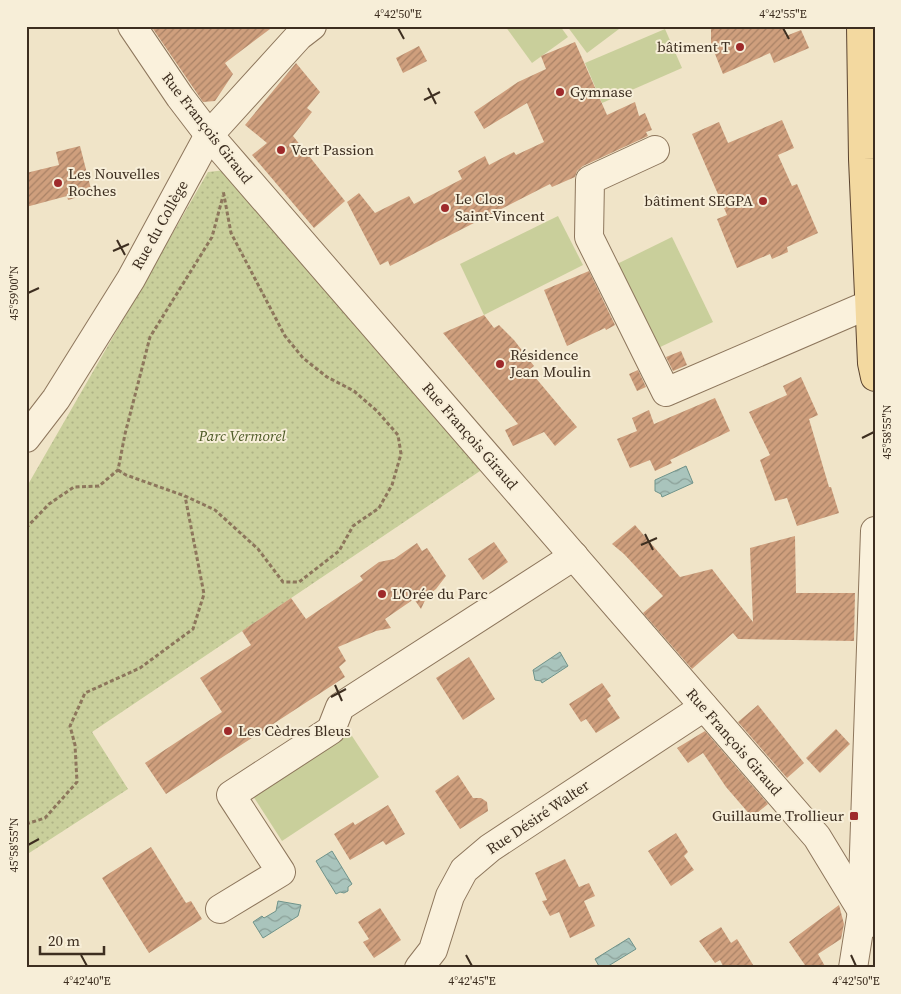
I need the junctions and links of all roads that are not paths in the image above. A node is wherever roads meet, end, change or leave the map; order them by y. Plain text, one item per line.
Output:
1 (132, 26) edge
2 (312, 26) edge
3 (861, 26) edge
4 (209, 135) junction
5 (655, 150) dead end
6 (870, 304) junction
7 (875, 377) edge
8 (26, 438) edge
9 (875, 531) edge
10 (875, 539) edge
11 (574, 556) junction
12 (704, 707) junction
13 (817, 838) junction
14 (864, 864) junction
15 (220, 909) dead end
16 (868, 917) edge
17 (419, 968) edge
18 (853, 968) edge

1 - 4 street, Rue François Giraud
2 - 4 street, Rue du Collège
3 - 6 main road
4 - 8 street, Rue du Collège
4 - 11 street, Rue François Giraud
5 - 6 street
6 - 7 main road
9 - 10 street
10 - 14 street
11 - 12 street, Rue François Giraud
11 - 15 street
12 - 13 street, Rue François Giraud
12 - 17 street, Rue Désiré Walter
13 - 14 street, Rue François Giraud
13 - 16 street, Rue François Giraud
14 - 16 street
16 - 18 street

